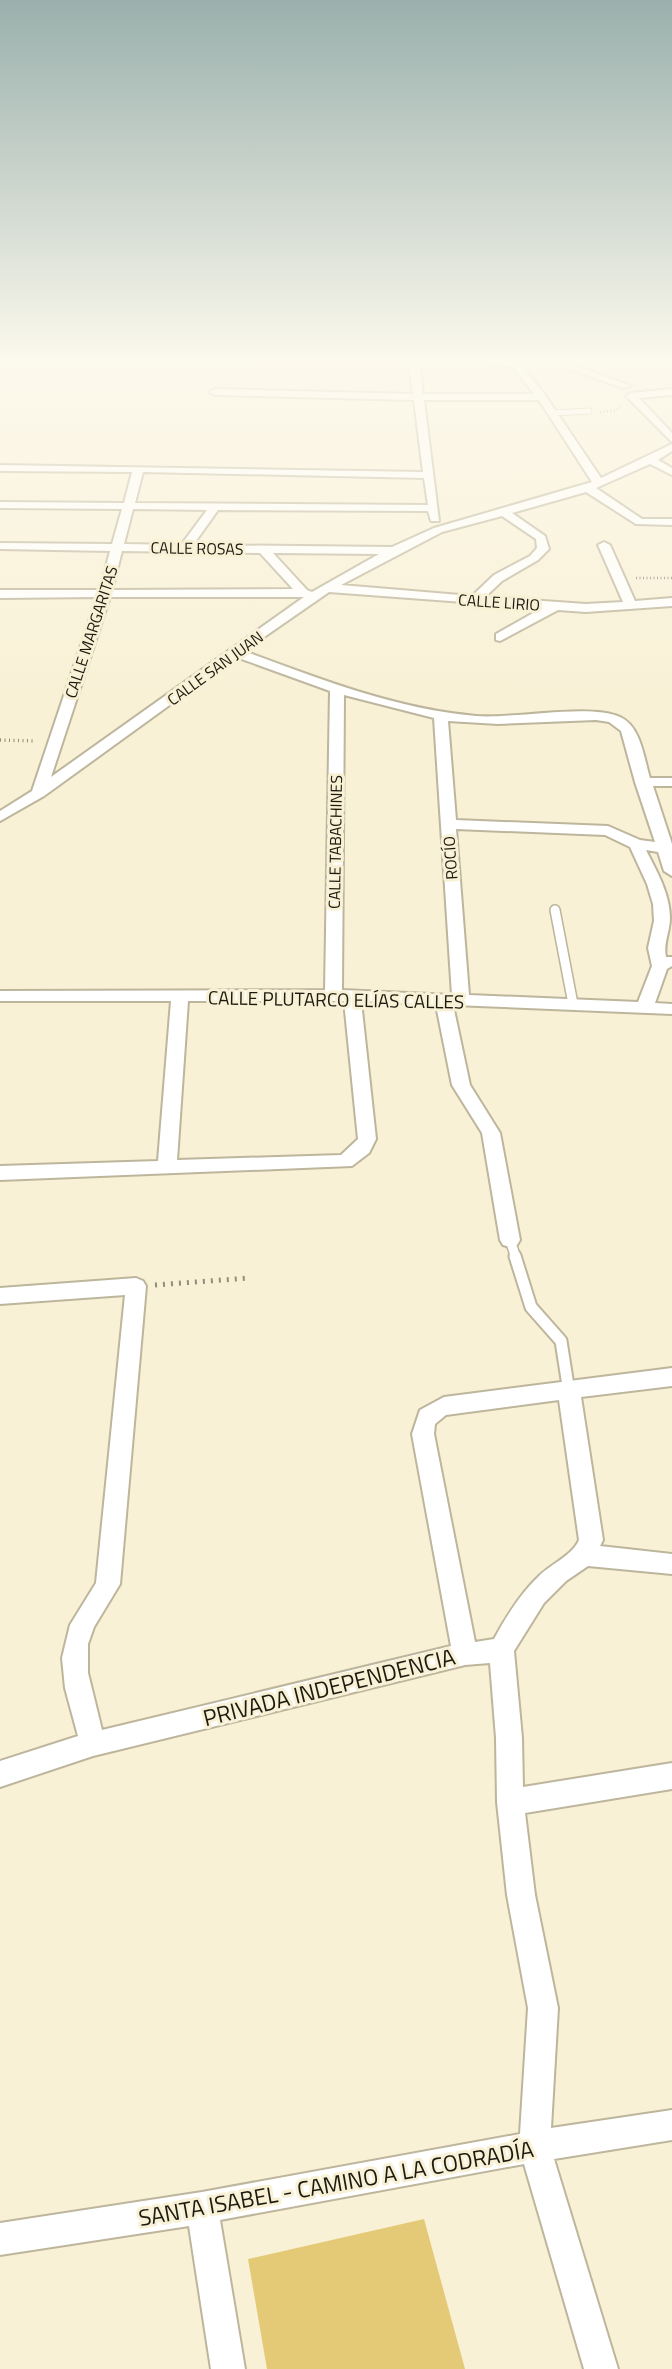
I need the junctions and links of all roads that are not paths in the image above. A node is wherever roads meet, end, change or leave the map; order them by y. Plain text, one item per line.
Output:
1 (137, 473) edge
2 (286, 473) edge
3 (586, 473) edge
4 (623, 473) edge
5 (428, 475) joint
6 (594, 486) junction
7 (0, 505) edge
8 (129, 506) junction
9 (213, 506) junction
10 (433, 508) junction
11 (504, 512) junction
12 (672, 522) edge
13 (438, 530) junction
14 (122, 533) junction
15 (604, 545) dead end
16 (0, 546) edge
17 (118, 547) junction
18 (181, 548) junction
19 (262, 548) junction
20 (394, 551) junction
21 (326, 588) junction
22 (105, 593) junction
23 (0, 594) edge
24 (308, 594) junction
25 (474, 600) junction
26 (672, 602) edge
27 (556, 606) junction
28 (631, 606) junction
29 (500, 637) dead end
30 (237, 653) junction
31 (337, 689) junction
32 (441, 715) junction
33 (642, 782) junction
34 (672, 782) edge
35 (38, 793) junction
36 (0, 817) edge
37 (448, 824) junction
38 (636, 844) junction
39 (669, 849) edge
40 (672, 871) edge
41 (555, 910) dead end
42 (666, 963) edge
43 (343, 995) junction
44 (0, 996) edge
45 (180, 997) junction
46 (452, 1000) junction
47 (573, 1004) junction
48 (645, 1007) junction
49 (672, 1009) edge
50 (165, 1168) junction
51 (0, 1173) edge
52 (510, 1240) joint
53 (0, 1296) edge
54 (672, 1377) edge
55 (569, 1392) junction
56 (585, 1555) junction
57 (672, 1564) edge
58 (501, 1650) junction
59 (465, 1654) junction
60 (93, 1744) junction
61 (0, 1774) edge
62 (672, 1776) edge
63 (510, 1802) junction
64 (672, 2124) edge
65 (535, 2148) junction
66 (202, 2208) junction
67 (0, 2239) edge
68 (228, 2369) edge
69 (601, 2369) edge

1 - 8 street, CALLE MARGARITAS
2 - 5 street
3 - 6 street
4 - 6 street, CALLE SAN JUAN
5 - 10 street
6 - 11 street, CALLE SAN JUAN
6 - 12 street
7 - 8 street
8 - 9 street
8 - 14 street, CALLE MARGARITAS
9 - 10 street
9 - 18 street
10 - 13 street
11 - 13 street, CALLE SAN JUAN
11 - 25 street
13 - 20 street, CALLE SAN JUAN
14 - 17 street, CALLE MARGARITAS
14 - 18 street
15 - 28 street
16 - 17 street, CALLE ROSAS
17 - 18 street, CALLE ROSAS
17 - 22 street, CALLE MARGARITAS
18 - 19 street, CALLE ROSAS
19 - 20 street, CALLE ROSAS
19 - 24 street
20 - 21 street, CALLE SAN JUAN
21 - 24 street, CALLE SAN JUAN
21 - 25 street, CALLE LIRIO
22 - 23 street
22 - 24 street
22 - 35 street, CALLE MARGARITAS
24 - 30 street, CALLE SAN JUAN
25 - 27 street, CALLE LIRIO
26 - 28 street, CALLE LIRIO
27 - 28 street, CALLE LIRIO
27 - 29 street
30 - 31 street
30 - 35 street, CALLE SAN JUAN
31 - 32 street
31 - 43 street, CALLE TABACHINES
32 - 33 street
32 - 37 street, ROCÍO
33 - 34 street
33 - 39 street
35 - 36 street, CALLE SAN JUAN
37 - 38 street
37 - 46 street, ROCÍO
38 - 39 street
38 - 42 street
39 - 40 street
41 - 47 lane
42 - 48 street
43 - 45 street, CALLE PLUTARCO ELÍAS CALLES
43 - 46 street, CALLE PLUTARCO ELÍAS CALLES
43 - 50 street, CALLE TABACHINES
44 - 45 street, CALLE PLUTARCO ELÍAS CALLES
45 - 50 street
46 - 47 street, CALLE PLUTARCO ELÍAS CALLES
46 - 52 street, ROCÍO
47 - 48 street, CALLE PLUTARCO ELÍAS CALLES
48 - 49 street, CALLE PLUTARCO ELÍAS CALLES
50 - 51 street
52 - 55 lane
53 - 60 street
54 - 55 street
55 - 56 street
55 - 59 street
56 - 57 street
56 - 58 street
58 - 59 street, PRIVADA INDEPENDENCIA
58 - 63 street
59 - 60 street, PRIVADA INDEPENDENCIA
60 - 61 street, PRIVADA INDEPENDENCIA
62 - 63 street
63 - 65 street
64 - 65 street, SANTA ISABEL - CAMINO A LA CODRADÍA
65 - 66 street, SANTA ISABEL - CAMINO A LA CODRADÍA
65 - 69 street
66 - 67 street, SANTA ISABEL - CAMINO A LA CODRADÍA
66 - 68 street

